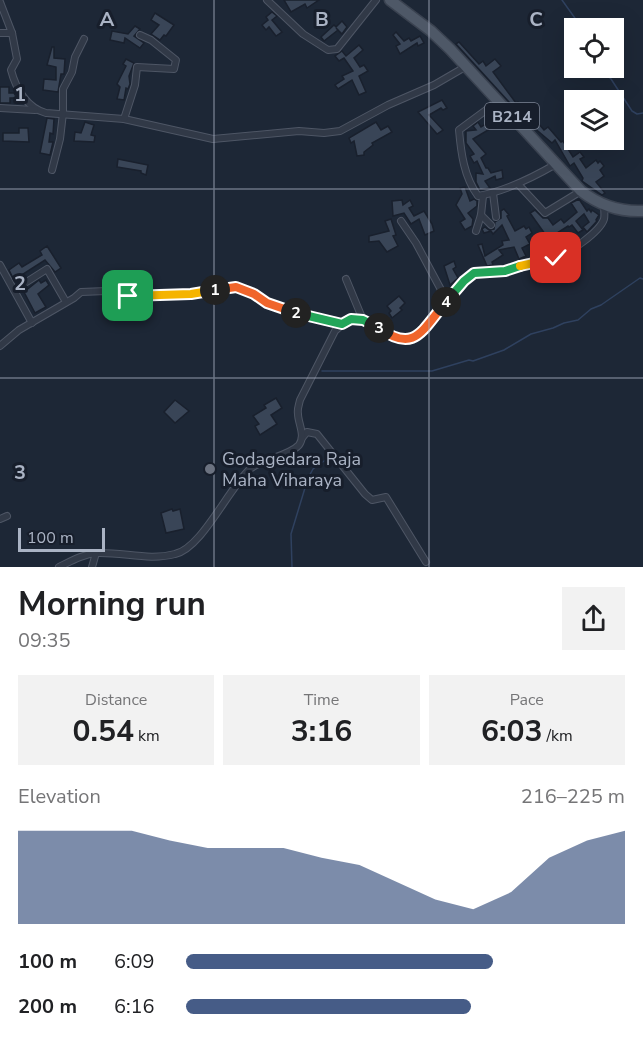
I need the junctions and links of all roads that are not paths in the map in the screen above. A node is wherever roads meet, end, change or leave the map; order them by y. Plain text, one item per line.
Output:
1 (267, 0) edge
2 (376, 0) edge
3 (390, 0) edge
4 (0, 2) edge
5 (0, 33) edge
6 (12, 33) junction
7 (140, 35) dead end
8 (84, 39) dead end
9 (465, 67) junction
10 (497, 102) junction
11 (0, 108) edge
12 (35, 110) junction
13 (63, 113) junction
14 (124, 119) junction
15 (556, 164) junction
16 (52, 170) dead end
17 (518, 184) junction
18 (581, 191) junction
19 (493, 193) junction
20 (483, 195) junction
21 (604, 205) junction
22 (643, 211) edge
23 (481, 215) junction
24 (496, 217) dead end
25 (401, 221) dead end
26 (491, 225) dead end
27 (476, 231) dead end
28 (0, 265) edge
29 (346, 279) dead end
30 (14, 290) junction
31 (447, 301) junction
32 (66, 302) junction
33 (363, 320) junction
34 (32, 323) junction
35 (342, 324) junction
36 (0, 346) edge
37 (302, 438) junction
38 (96, 553) junction
39 (426, 562) dead end
40 (59, 567) edge
41 (92, 567) edge

1 - 2 street
3 - 9 main road, B214
4 - 6 street
5 - 6 street
6 - 12 street
7 - 14 street
8 - 13 street
9 - 10 main road, B214
9 - 14 street
10 - 15 main road, B214
10 - 20 street
11 - 12 street
12 - 13 street
13 - 14 street
13 - 16 street
15 - 17 street
15 - 18 main road, B214
17 - 18 street
17 - 19 street
18 - 21 main road, B214
19 - 20 street
19 - 24 street
20 - 23 street
21 - 22 main road, B214
21 - 31 street
23 - 26 street
23 - 27 street
25 - 31 street
28 - 30 street
29 - 33 street
30 - 32 street
30 - 34 street
31 - 33 street
32 - 34 street
32 - 35 street
33 - 35 street
34 - 36 street
35 - 37 street
37 - 38 street
37 - 39 street
38 - 40 street
38 - 41 street

